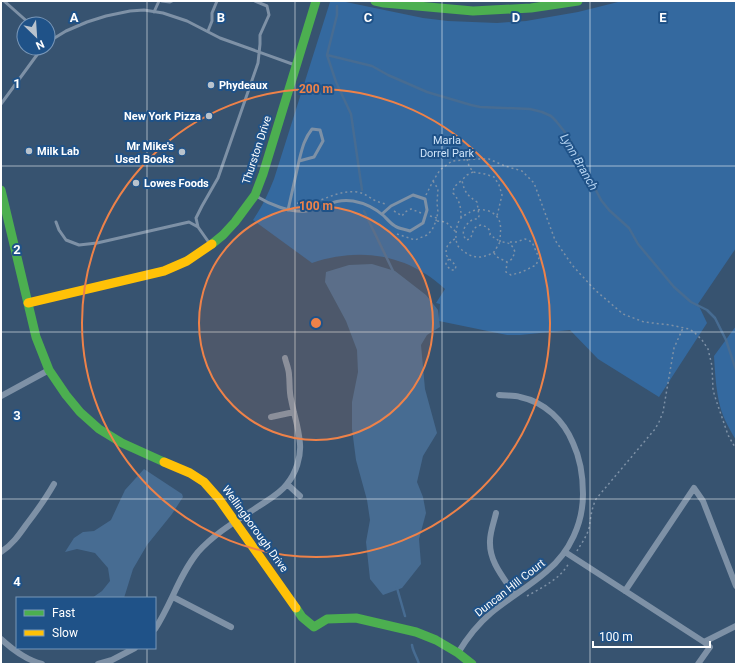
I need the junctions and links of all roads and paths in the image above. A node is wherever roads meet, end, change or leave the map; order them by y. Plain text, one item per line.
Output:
1 (4, 1) edge
2 (161, 1) edge
3 (172, 1) edge
4 (217, 1) edge
5 (255, 1) edge
6 (316, 1) edge
7 (376, 1) edge
8 (578, 1) edge
9 (154, 12) junction
10 (21, 16) edge
11 (208, 31) junction
12 (56, 37) edge
13 (258, 52) junction
14 (36, 56) edge
15 (295, 65) junction
16 (1, 104) edge
17 (467, 159) junction
18 (299, 161) junction
19 (473, 172) junction
20 (462, 180) junction
21 (433, 181) junction
22 (1, 190) edge
23 (254, 195) junction
24 (425, 198) junction
25 (391, 206) junction
26 (288, 210) junction
27 (478, 210) junction
28 (382, 214) junction
29 (426, 215) junction
30 (497, 216) junction
31 (437, 218) junction
32 (461, 218) junction
33 (436, 221) junction
34 (56, 222) dead end
35 (198, 226) junction
36 (456, 232) junction
37 (397, 234) dead end
38 (456, 238) junction
39 (500, 242) junction
40 (507, 242) junction
41 (210, 245) junction
42 (493, 253) junction
43 (449, 259) junction
44 (507, 262) junction
45 (28, 303) junction
46 (683, 328) junction
47 (285, 358) dead end
48 (48, 370) junction
49 (499, 395) dead end
50 (1, 396) edge
51 (294, 412) junction
52 (271, 417) dead end
53 (736, 449) edge
54 (54, 484) dead end
55 (287, 484) junction
56 (300, 496) dead end
57 (496, 513) dead end
58 (235, 522) junction
59 (1, 552) edge
60 (565, 552) junction
61 (576, 552) dead end
62 (570, 562) dead end
63 (736, 586) edge
64 (624, 591) junction
65 (515, 595) junction
66 (526, 596) dead end
67 (173, 597) junction
68 (736, 626) edge
69 (231, 627) dead end
70 (156, 628) edge
71 (1, 639) edge
72 (704, 642) junction
73 (133, 649) edge
74 (458, 653) junction
75 (42, 664) edge
76 (98, 664) edge
77 (472, 664) edge
78 (698, 664) edge

1 - 10 lane
2 - 3 lane
2 - 9 lane
4 - 11 lane
5 - 13 lane
6 - 15 street, Thurston Drive
7 - 8 street
9 - 11 lane
9 - 12 lane
11 - 13 lane
13 - 15 lane
13 - 35 lane
14 - 16 lane
15 - 23 street, Thurston Drive
17 - 19 path
17 - 21 path
17 - 46 path
18 - 18 lane
18 - 26 lane
19 - 20 path
19 - 30 path
20 - 27 path
20 - 32 path
21 - 24 path
21 - 31 path
22 - 45 street, Wellingborough Drive
23 - 26 lane
23 - 41 street, Thurston Drive
24 - 25 lane
24 - 29 lane
25 - 28 lane
25 - 29 path
26 - 28 lane
27 - 30 path
27 - 32 path
27 - 39 path
28 - 29 lane
29 - 31 path
30 - 39 path
31 - 33 path
32 - 36 path
33 - 36 path
33 - 37 path
34 - 35 lane
35 - 41 lane
36 - 38 path
38 - 42 path
38 - 43 path
39 - 40 path
39 - 42 path
40 - 44 path
40 - 44 path
41 - 45 street, Thurston Drive
42 - 44 path
43 - 43 path
45 - 48 street, Wellingborough Drive
46 - 53 path
46 - 61 path
47 - 51 street
48 - 50 street
48 - 58 street, Wellingborough Drive
49 - 60 street, Duncan Hill Court
51 - 52 street
51 - 55 street
54 - 59 street
55 - 56 street
55 - 58 street
57 - 65 street
58 - 67 street
58 - 74 street, Wellingborough Drive
60 - 64 street
60 - 65 street, Duncan Hill Court
62 - 66 path
63 - 64 street
64 - 72 street
65 - 74 street, Duncan Hill Court
67 - 69 street
67 - 70 street
68 - 72 street
71 - 75 street
72 - 78 street
73 - 76 street
74 - 77 street

